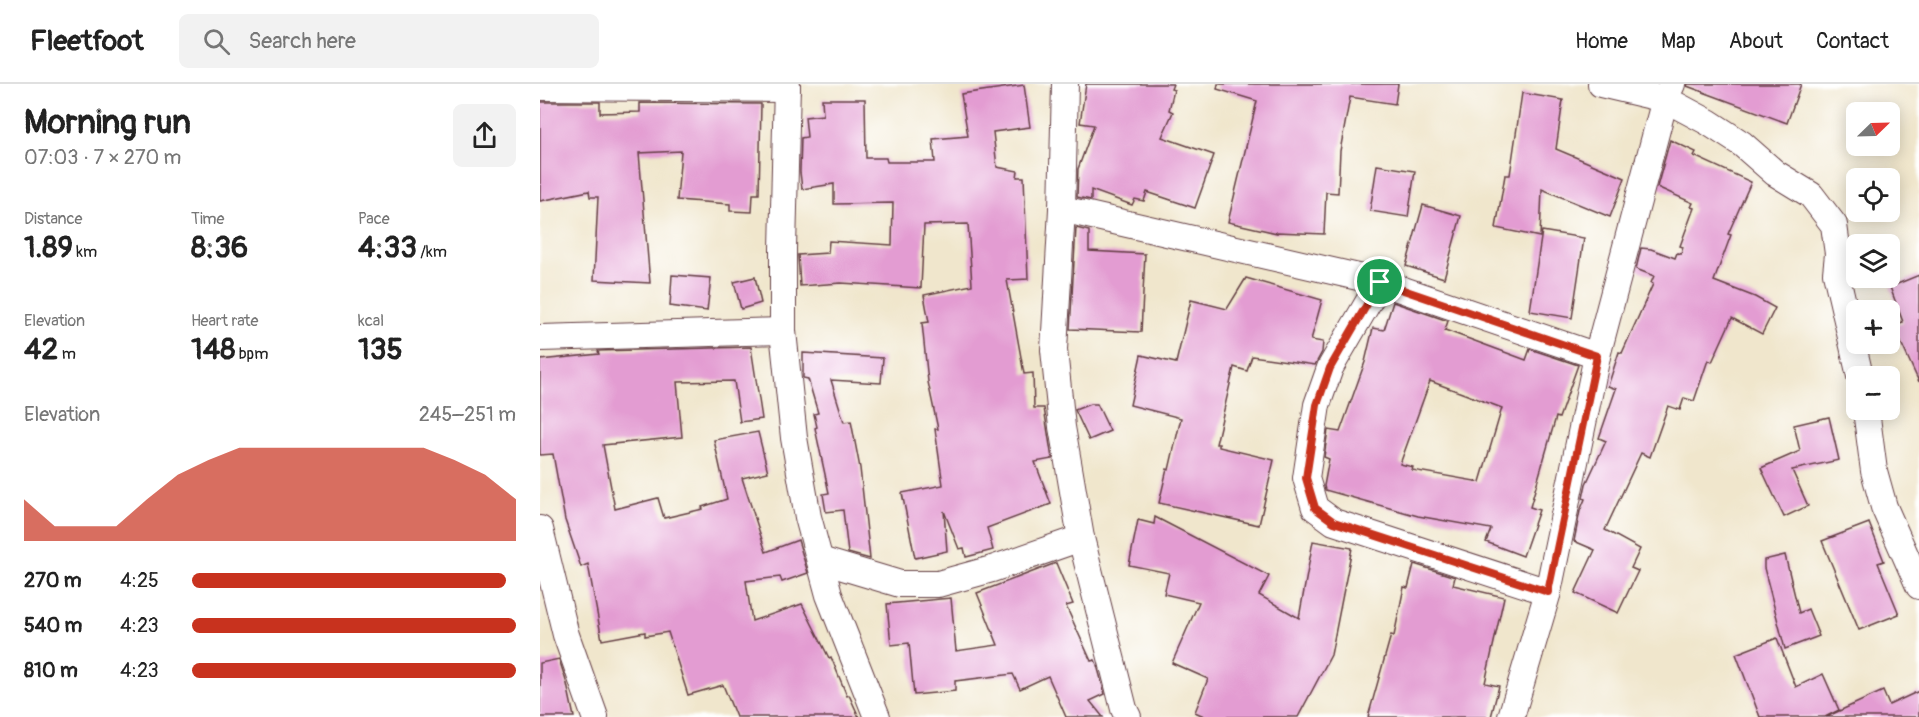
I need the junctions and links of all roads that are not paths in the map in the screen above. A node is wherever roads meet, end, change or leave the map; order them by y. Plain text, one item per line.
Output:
1 (1065, 84) edge
2 (1601, 84) edge
3 (540, 87) edge
4 (787, 87) edge
5 (1669, 92) edge
6 (1062, 209) junction
7 (1380, 282) junction
8 (783, 331) junction
9 (540, 338) edge
10 (1597, 356) junction
11 (1858, 366) edge
12 (1867, 420) edge
13 (540, 529) edge
14 (1082, 538) junction
15 (820, 560) junction
16 (1919, 586) edge
17 (1548, 592) junction
18 (595, 717) edge
19 (877, 717) edge
20 (1128, 717) edge
21 (1511, 717) edge

1 - 6 street
2 - 5 street
3 - 4 street
4 - 8 street
5 - 10 street
5 - 11 street
6 - 7 street
6 - 14 street
7 - 10 street
7 - 17 street
8 - 9 street
8 - 15 street
10 - 17 street
12 - 16 street
13 - 18 street
14 - 15 street
14 - 20 street
15 - 19 street
17 - 21 street

